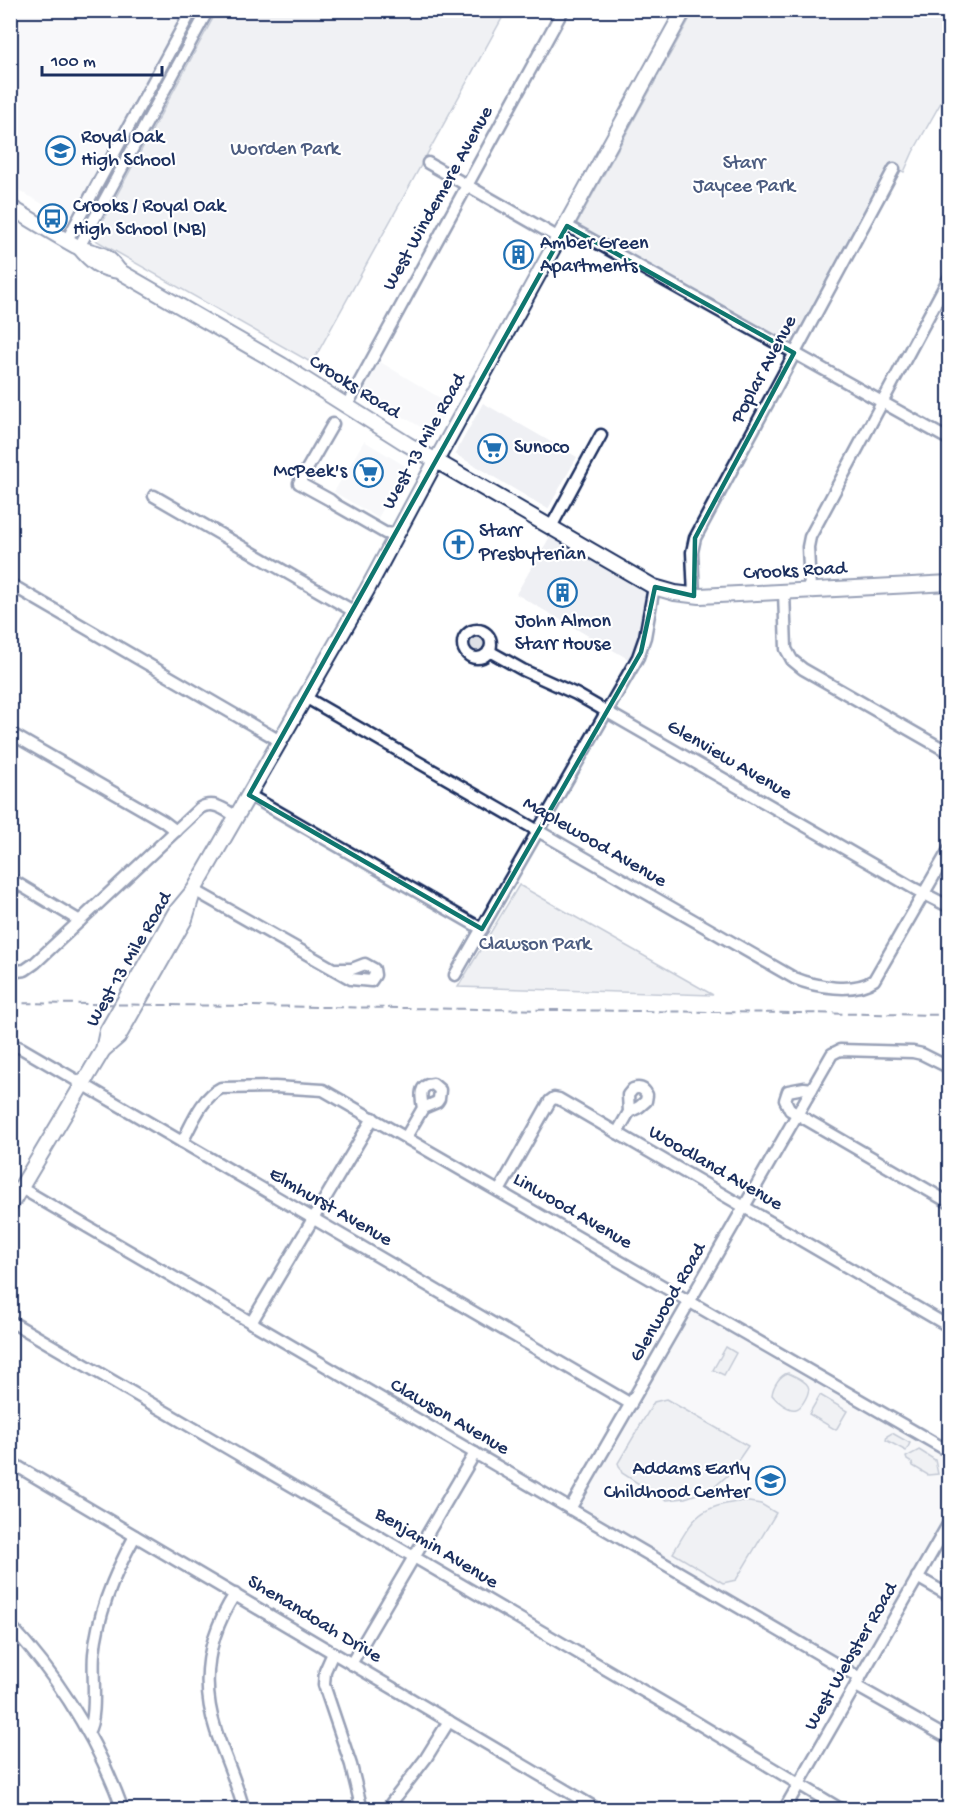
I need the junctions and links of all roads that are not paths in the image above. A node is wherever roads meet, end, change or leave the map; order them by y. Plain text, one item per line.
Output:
1 (192, 10) edge
2 (208, 10) edge
3 (563, 10) edge
4 (678, 12) edge
5 (164, 62) junction
6 (176, 69) junction
7 (126, 133) junction
8 (135, 145) junction
9 (428, 163) dead end
10 (894, 169) dead end
11 (467, 185) junction
12 (87, 203) junction
13 (10, 207) edge
14 (100, 209) junction
15 (563, 232) junction
16 (66, 240) junction
17 (79, 247) junction
18 (950, 276) edge
19 (794, 353) junction
20 (881, 402) junction
21 (347, 405) junction
22 (333, 424) dead end
23 (601, 435) dead end
24 (950, 440) edge
25 (436, 461) junction
26 (154, 496) dead end
27 (551, 527) junction
28 (397, 534) junction
29 (950, 583) edge
30 (10, 584) edge
31 (654, 587) junction
32 (810, 590) junction
33 (784, 592) junction
34 (694, 596) junction
35 (355, 612) junction
36 (489, 651) dead end
37 (305, 697) junction
38 (607, 712) junction
39 (10, 733) edge
40 (280, 741) junction
41 (950, 753) edge
42 (249, 795) junction
43 (237, 817) junction
44 (176, 831) junction
45 (537, 831) junction
46 (950, 848) edge
47 (10, 879) edge
48 (194, 890) junction
49 (924, 893) junction
50 (950, 907) edge
51 (80, 921) junction
52 (482, 928) junction
53 (335, 969) dead end
54 (10, 972) edge
55 (455, 975) dead end
56 (10, 1044) edge
57 (950, 1068) edge
58 (82, 1084) junction
59 (812, 1089) junction
60 (423, 1108) dead end
61 (629, 1112) dead end
62 (797, 1114) junction
63 (373, 1118) junction
64 (617, 1133) junction
65 (406, 1137) junction
66 (182, 1142) junction
67 (21, 1188) junction
68 (499, 1191) junction
69 (950, 1203) edge
70 (10, 1206) edge
71 (745, 1207) junction
72 (314, 1219) junction
73 (690, 1301) junction
74 (10, 1321) edge
75 (251, 1323) junction
76 (950, 1327) edge
77 (631, 1404) junction
78 (950, 1452) edge
79 (475, 1453) junction
80 (10, 1462) edge
81 (570, 1509) junction
82 (950, 1521) edge
83 (135, 1536) junction
84 (413, 1558) junction
85 (917, 1577) junction
86 (235, 1594) junction
87 (950, 1596) edge
88 (10, 1625) edge
89 (333, 1653) junction
90 (351, 1664) junction
91 (858, 1682) junction
92 (449, 1721) junction
93 (88, 1732) junction
94 (950, 1739) edge
95 (800, 1784) junction
96 (123, 1809) edge
97 (244, 1809) edge
98 (363, 1809) edge
99 (386, 1809) edge
100 (599, 1809) edge
101 (784, 1809) edge
102 (842, 1809) edge

1 - 5 street
2 - 6 street
3 - 11 street, West Windemere Avenue
4 - 15 main road, West 13 Mile Road
5 - 6 street
5 - 7 street
6 - 8 street
7 - 8 street
7 - 12 street
8 - 14 street
9 - 11 street
10 - 19 street, Poplar Avenue
11 - 15 street
11 - 21 street, West Windemere Avenue
12 - 14 street
12 - 16 street
13 - 16 main road, Crooks Road
14 - 17 street
15 - 19 street
15 - 25 main road, West 13 Mile Road
16 - 17 main road, Crooks Road
17 - 21 main road, Crooks Road
18 - 20 street
19 - 20 street
19 - 34 street, Poplar Avenue
20 - 24 street
20 - 32 street
21 - 25 main road, Crooks Road
22 - 28 street
23 - 27 street
25 - 27 main road, Crooks Road
25 - 28 main road, West 13 Mile Road
26 - 35 street
27 - 31 main road, Crooks Road
28 - 35 main road, West 13 Mile Road
29 - 32 main road, Crooks Road
30 - 40 street
31 - 34 main road, Crooks Road
31 - 38 street
32 - 33 main road, Crooks Road
33 - 34 main road, Crooks Road
33 - 41 street
35 - 37 main road, West 13 Mile Road
36 - 38 street, Glenview Avenue
37 - 40 main road, West 13 Mile Road
37 - 45 street, Maplewood Avenue
38 - 45 street
38 - 49 street, Glenview Avenue
39 - 44 street
40 - 42 main road, West 13 Mile Road
42 - 43 main road, West 13 Mile Road
42 - 52 street
43 - 44 street
43 - 48 main road, West 13 Mile Road
44 - 51 street
45 - 49 street, Maplewood Avenue
45 - 52 street
46 - 49 street
47 - 51 street
48 - 53 street
48 - 58 main road, West 13 Mile Road
49 - 50 street, Glenview Avenue
51 - 54 street
52 - 55 street
56 - 58 street, Elmhurst Avenue
57 - 59 street, Glenwood Road
58 - 66 street, Elmhurst Avenue
58 - 67 main road, West 13 Mile Road
59 - 62 street, Glenwood Road
59 - 62 street
60 - 65 street
61 - 64 street
62 - 69 street
62 - 71 street, Glenwood Road
63 - 65 street, Linwood Avenue
63 - 66 street, Linwood Avenue
63 - 72 street
64 - 68 street, Woodland Avenue
64 - 71 street, Woodland Avenue
65 - 68 street, Linwood Avenue
66 - 72 street, Elmhurst Avenue
67 - 70 main road, West 13 Mile Road
67 - 75 street, Clawson Avenue
68 - 73 street, Linwood Avenue
71 - 73 street, Glenwood Road
71 - 76 street, Woodland Avenue
72 - 75 street
72 - 77 street, Elmhurst Avenue
73 - 77 street, Glenwood Road
73 - 78 street, Linwood Avenue
74 - 84 street, Benjamin Avenue
75 - 79 street, Clawson Avenue
77 - 81 street, Glenwood Road
79 - 81 street, Clawson Avenue
79 - 84 street
80 - 83 street, Shenandoah Drive
81 - 91 street, Clawson Avenue
82 - 85 street, West Webster Road
83 - 86 street, Shenandoah Drive
83 - 93 street
84 - 90 street
84 - 95 street, Benjamin Avenue
85 - 87 street
85 - 91 street, West Webster Road
86 - 89 street, Shenandoah Drive
86 - 97 street
88 - 93 street
89 - 90 street, Shenandoah Drive
89 - 98 street
90 - 92 street, Shenandoah Drive
91 - 94 street, Clawson Avenue
91 - 95 street, West Webster Road
92 - 99 street
92 - 100 street, Shenandoah Drive
93 - 96 street
95 - 101 street, West Webster Road
95 - 102 street, Benjamin Avenue

